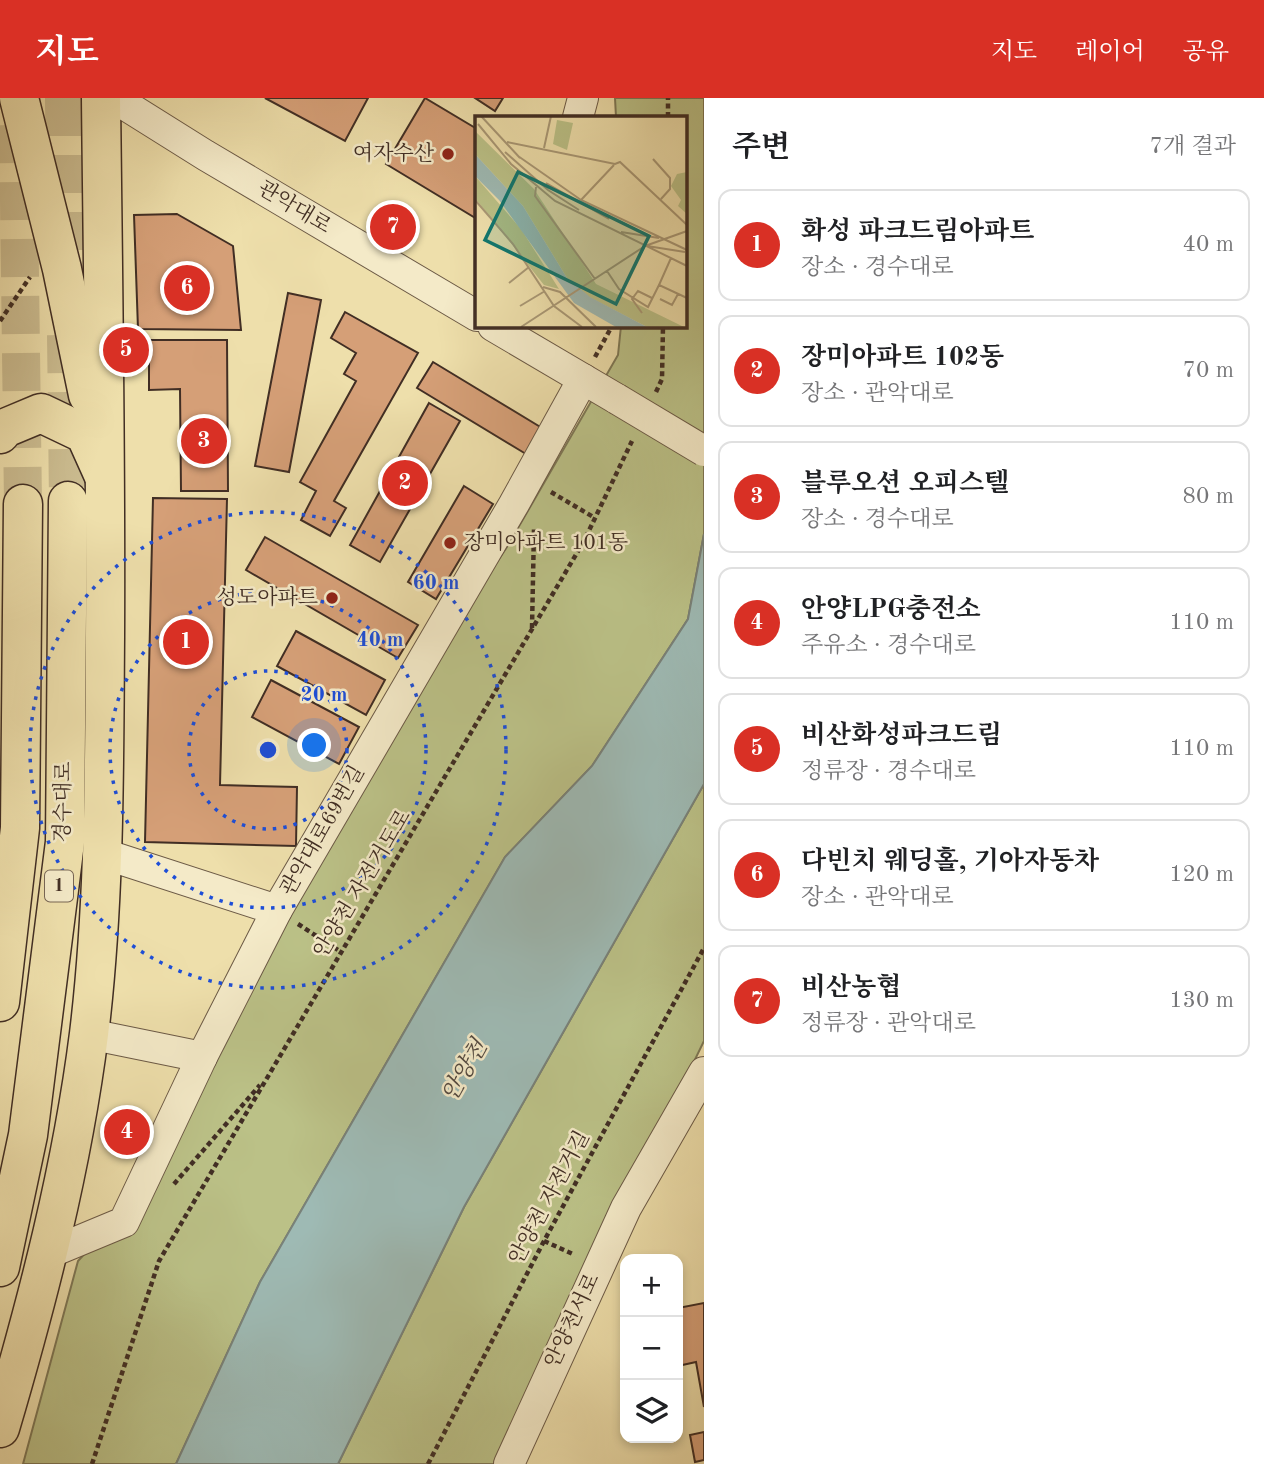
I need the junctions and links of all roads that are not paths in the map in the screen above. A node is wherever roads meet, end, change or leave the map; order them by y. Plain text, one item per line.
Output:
1 (19, 98) edge
2 (100, 98) edge
3 (114, 98) edge
4 (583, 98) edge
5 (578, 116) edge
6 (473, 306) edge
7 (495, 327) edge
8 (583, 379) junction
9 (0, 434) edge
10 (704, 450) edge
11 (106, 480) junction
12 (68, 501) tunnel mouth
13 (23, 504) tunnel mouth
14 (104, 854) junction
15 (277, 910) junction
16 (0, 1002) edge
17 (89, 1034) junction
18 (202, 1057) junction
19 (704, 1072) edge
20 (47, 1254) junction
21 (0, 1267) edge
22 (0, 1428) edge
23 (509, 1464) edge

1 - 11 main road
2 - 11 main road
3 - 6 street, 관악대로
4 - 5 street
7 - 8 street
8 - 10 street, bridge
8 - 15 street, 관악대로69번길
9 - 11 main road
11 - 14 main road
12 - 21 main road, 경수대로 / 1
13 - 16 main road, 경수대로 / 1
14 - 15 street
14 - 17 main road
15 - 18 street, 관악대로69번길
17 - 18 street
17 - 20 main road
18 - 20 street, 관악대로69번길
19 - 23 street, 안양천서로
20 - 22 main road

